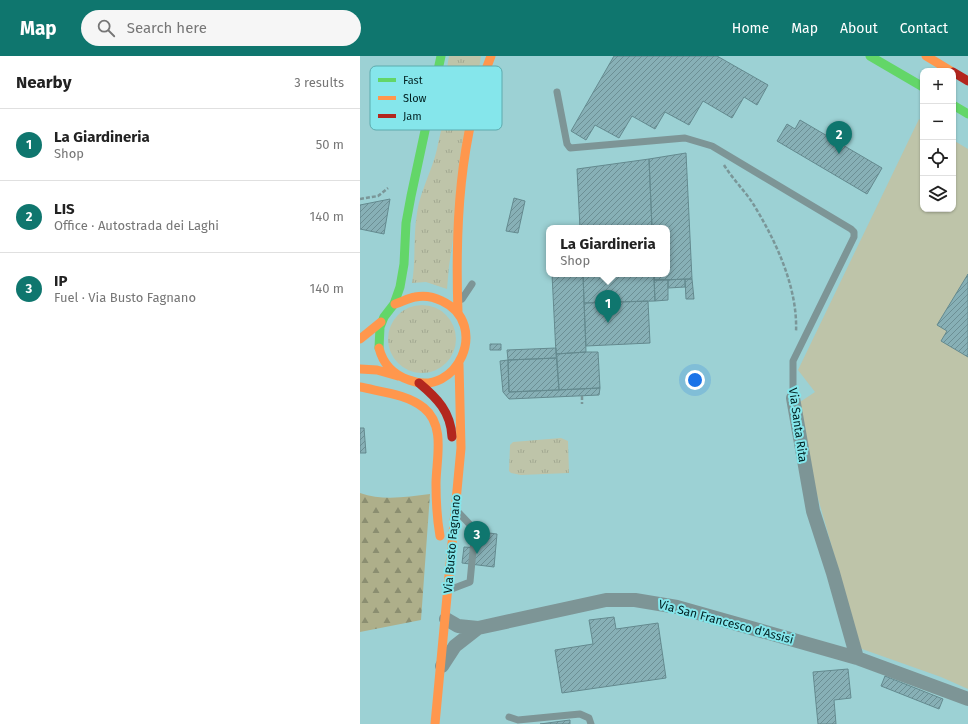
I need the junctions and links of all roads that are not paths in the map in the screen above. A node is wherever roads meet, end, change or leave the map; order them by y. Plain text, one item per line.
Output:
1 (441, 56) edge
2 (491, 56) edge
3 (870, 56) edge
4 (926, 56) edge
5 (439, 66) edge
6 (487, 66) edge
7 (946, 68) edge
8 (956, 74) edge
9 (968, 81) edge
10 (920, 85) edge
11 (557, 92) dead end
12 (956, 107) edge
13 (968, 114) edge
14 (425, 130) edge
15 (470, 130) edge
16 (472, 284) dead end
17 (395, 304) junction
18 (458, 309) junction
19 (381, 322) junction
20 (360, 339) edge
21 (459, 364) junction
22 (360, 369) edge
23 (398, 376) junction
24 (419, 383) junction
25 (360, 387) edge
26 (793, 398) joint
27 (451, 445) dead end
28 (446, 489) dead end
29 (454, 508) junction
30 (447, 591) junction
31 (446, 619) junction
32 (478, 628) junction
33 (857, 658) junction
34 (441, 668) junction
35 (968, 699) edge
36 (510, 717) dead end
37 (435, 724) edge
38 (591, 724) edge

1 - 5 main road
2 - 6 main road
3 - 10 main road
4 - 7 main road
8 - 9 main road
11 - 26 lane, Via Santa Rita
12 - 13 main road
14 - 17 main road
15 - 18 main road
16 - 18 lane
17 - 18 main road
17 - 19 main road
18 - 21 main road
19 - 20 main road
19 - 23 main road
21 - 24 main road
21 - 29 main road, Via Busto Fagnano
22 - 23 main road
23 - 24 main road
24 - 27 main road
25 - 28 main road, Via Busto Fagnano
26 - 33 street, Via Santa Rita
29 - 30 main road, Via Busto Fagnano
29 - 30 lane
30 - 31 main road, Via Busto Fagnano
31 - 32 street, Via San Francesco d'Assisi
31 - 34 main road, Via Busto Fagnano
32 - 33 street, Via San Francesco d'Assisi
32 - 34 street, Via San Francesco d'Assisi
33 - 35 street, Via San Francesco d'Assisi
34 - 37 main road, Via Busto Fagnano
36 - 38 lane

